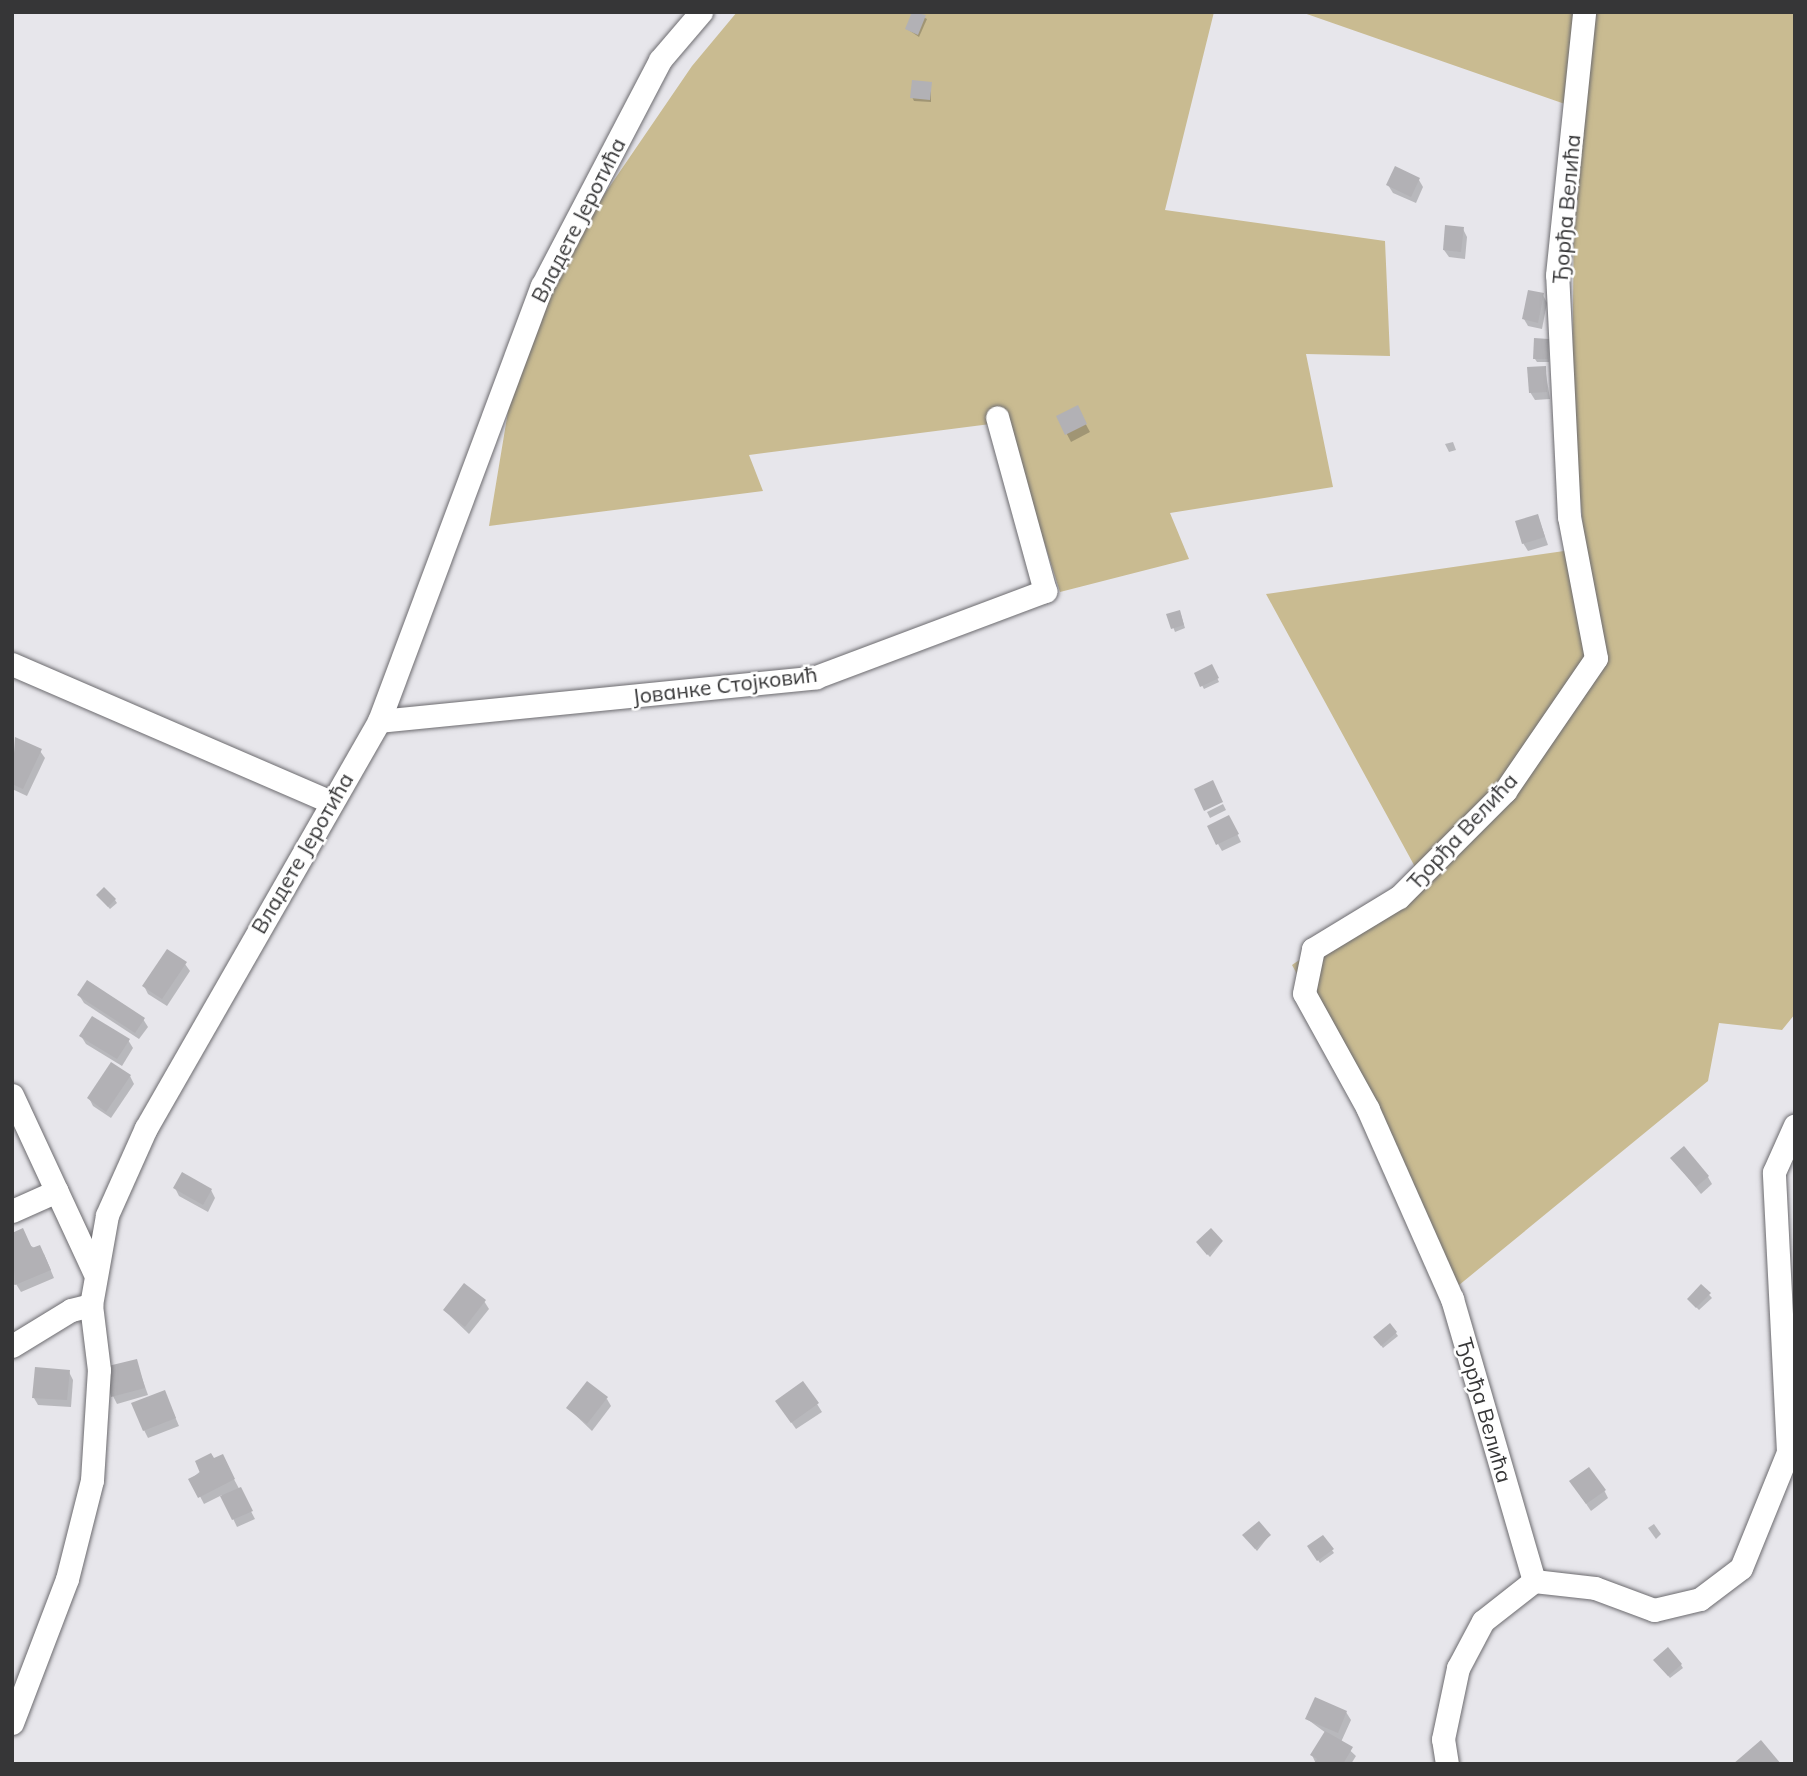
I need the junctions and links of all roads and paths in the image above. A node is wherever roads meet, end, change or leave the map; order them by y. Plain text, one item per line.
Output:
1 (701, 12) edge
2 (1584, 12) edge
3 (998, 417) dead end
4 (12, 664) edge
5 (379, 721) junction
6 (331, 802) junction
7 (12, 1095) edge
8 (1795, 1125) edge
9 (57, 1191) junction
10 (12, 1211) edge
11 (94, 1272) junction
12 (92, 1306) junction
13 (12, 1346) edge
14 (1534, 1581) junction
15 (12, 1723) edge
16 (1447, 1764) edge

1 - 5 street, Владете Јеротића
2 - 14 street, Ђорђа Велића
3 - 5 street, Јованке Стојковић
4 - 6 street
5 - 6 street, Владете Јеротића
6 - 11 street, Владете Јеротића
7 - 9 street
8 - 14 street
9 - 10 street
9 - 11 street
11 - 12 street, Владете Јеротића
12 - 13 street
12 - 15 street, Владете Јеротића
14 - 16 street

